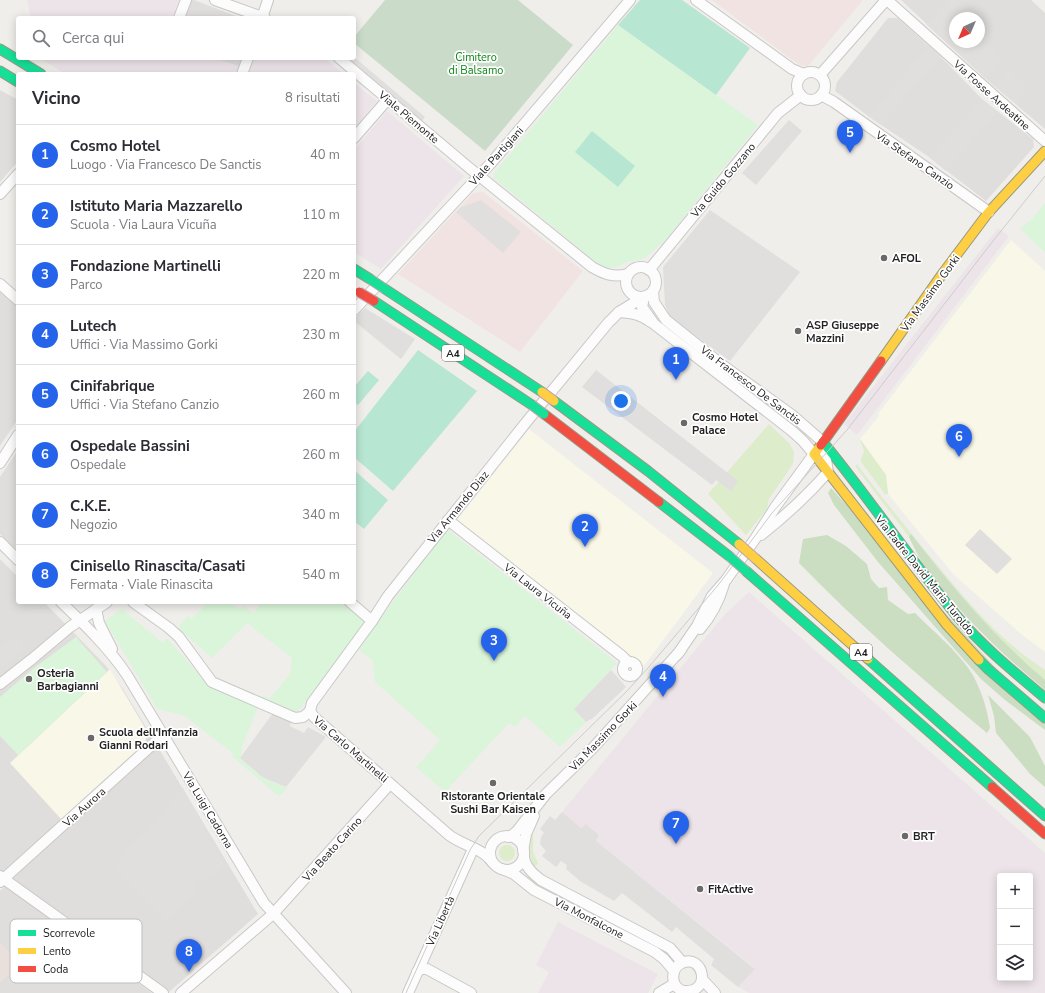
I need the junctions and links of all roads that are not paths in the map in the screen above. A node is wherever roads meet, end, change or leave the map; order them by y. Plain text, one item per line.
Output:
1 (186, 0) edge
2 (215, 0) edge
3 (268, 0) edge
4 (630, 0) edge
5 (696, 0) edge
6 (886, 0) edge
7 (180, 16) edge
8 (258, 16) edge
9 (264, 16) edge
10 (0, 49) edge
11 (16, 59) edge
12 (18, 60) edge
13 (247, 60) edge
14 (341, 60) edge
15 (0, 71) edge
16 (38, 72) edge
17 (243, 72) edge
18 (356, 72) edge
19 (356, 72) edge
20 (804, 74) junction
21 (820, 75) junction
22 (16, 81) edge
23 (801, 95) junction
24 (821, 96) junction
25 (388, 99) junction
26 (356, 136) edge
27 (1045, 141) edge
28 (1045, 150) edge
29 (16, 176) edge
30 (479, 176) junction
31 (0, 194) edge
32 (989, 212) junction
33 (356, 270) edge
34 (649, 270) junction
35 (628, 274) junction
36 (0, 284) edge
37 (356, 290) edge
38 (654, 291) junction
39 (16, 298) edge
40 (643, 298) junction
41 (356, 307) edge
42 (619, 312) junction
43 (654, 324) junction
44 (16, 438) edge
45 (823, 442) junction
46 (814, 454) junction
47 (0, 463) edge
48 (828, 472) junction
49 (448, 520) junction
50 (755, 539) junction
51 (0, 542) edge
52 (16, 558) edge
53 (63, 604) edge
54 (104, 604) edge
55 (136, 604) edge
56 (352, 604) edge
57 (96, 609) junction
58 (80, 620) junction
59 (372, 621) junction
60 (117, 660) junction
61 (628, 662) dead end
62 (0, 684) edge
63 (1045, 698) edge
64 (310, 711) junction
65 (1045, 718) edge
66 (163, 735) junction
67 (390, 784) junction
68 (543, 798) junction
69 (1045, 816) edge
70 (1045, 834) edge
71 (508, 836) junction
72 (473, 849) junction
73 (523, 852) junction
74 (492, 862) junction
75 (502, 869) junction
76 (1, 879) edge
77 (273, 914) junction
78 (58, 919) edge
79 (682, 962) junction
80 (674, 971) junction
81 (418, 972) junction
82 (142, 978) edge
83 (702, 979) junction
84 (674, 984) junction
85 (685, 992) edge
86 (163, 993) edge
87 (181, 993) edge
88 (346, 993) edge
89 (408, 993) edge
90 (471, 993) edge
91 (659, 993) edge
92 (715, 993) edge

1 - 7 street
2 - 8 street
3 - 9 street
4 - 30 street, Viale Partigiani
5 - 20 street
6 - 21 street
6 - 27 street, Via Fosse Ardeatine
10 - 11 main road
12 - 16 main road
13 - 17 street
14 - 19 street, Viale Piemonte
15 - 22 main road
18 - 25 street, Viale Piemonte
20 - 21 street
20 - 23 street
21 - 24 street
23 - 24 street
23 - 34 street, Via Guido Gozzano
24 - 32 street, Via Stefano Canzio
25 - 26 street
25 - 30 street, Viale Piemonte
28 - 32 main road, Via Massimo Gorki
29 - 31 street
30 - 35 street
30 - 41 street, Viale Partigiani
32 - 45 main road, Via Massimo Gorki
33 - 69 main road, A4, bridge
34 - 35 street
34 - 38 street
35 - 40 street
36 - 39 street
37 - 70 main road, A4, bridge
38 - 40 street
38 - 45 street, Via Francesco De Sanctis
40 - 42 street, Via Armando Diaz
40 - 43 street, Via Francesco De Sanctis
42 - 43 street
42 - 49 street, Via Armando Diaz
43 - 46 street, Via Francesco De Sanctis
44 - 47 street
45 - 46 main road, Via Massimo Gorki
45 - 48 street
45 - 63 main road, Via Padre David Maria Turoldo
46 - 48 main road, Via Padre David Maria Turoldo
46 - 50 street, Via Massimo Gorki
48 - 50 street, Via Massimo Gorki
48 - 65 main road, Via Padre David Maria Turoldo
49 - 59 street, Via Armando Diaz
49 - 61 street, Via Laura Vicuña
50 - 68 street, Via Massimo Gorki
51 - 52 street
53 - 58 street, Via Luigi Cadorna
54 - 57 street
55 - 64 street, Via Carlo Martinelli
56 - 59 street
57 - 58 street
57 - 60 street
58 - 60 street, Via Luigi Cadorna
58 - 62 street
59 - 64 street, Via Armando Diaz
60 - 66 street, Via Luigi Cadorna
64 - 67 street, Via Carlo Martinelli
66 - 76 street, Via Aurora
66 - 77 street, Via Luigi Cadorna
67 - 72 street, Via Carlo Martinelli
67 - 77 street, Via Beato Carino
68 - 71 street, Via Massimo Gorki
68 - 73 street, Via Massimo Gorki
71 - 73 street
71 - 74 street
72 - 74 street, Via Carlo Martinelli
72 - 81 street, Via Libertà
73 - 75 street
73 - 79 street, Via Monfalcone
74 - 75 street
75 - 80 street, Via Monfalcone
76 - 78 street
77 - 87 street, Via Beato Carino
77 - 88 street, Via Luigi Cadorna
79 - 80 street
79 - 83 street
80 - 84 street
81 - 89 street, Via Libertà
81 - 90 street
82 - 86 street
83 - 85 street
83 - 92 street
84 - 85 street
84 - 91 street

